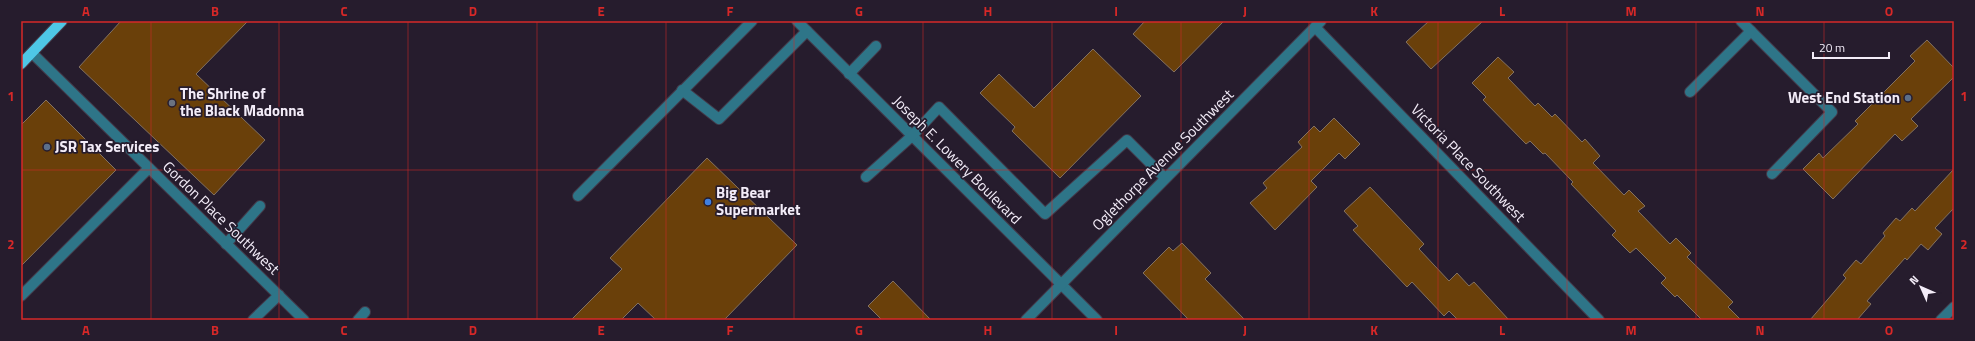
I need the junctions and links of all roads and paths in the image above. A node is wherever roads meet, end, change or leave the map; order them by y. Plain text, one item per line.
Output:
1 (752, 21) edge
2 (797, 21) edge
3 (61, 22) edge
4 (1318, 24) edge
5 (1746, 25) edge
6 (807, 31) junction
7 (876, 46) dead end
8 (32, 54) junction
9 (21, 64) edge
10 (849, 74) junction
11 (682, 90) junction
12 (1690, 92) dead end
13 (912, 136) junction
14 (149, 168) junction
15 (1772, 174) dead end
16 (866, 177) dead end
17 (1165, 178) junction
18 (578, 196) dead end
19 (260, 206) dead end
20 (226, 244) junction
21 (1061, 284) junction
22 (279, 295) junction
23 (21, 296) edge
24 (1954, 307) edge
25 (365, 312) dead end
26 (253, 320) edge
27 (304, 320) edge
28 (358, 320) edge
29 (1026, 320) edge
30 (1097, 320) edge
31 (1599, 320) edge
32 (1941, 320) edge

1 - 11 street
2 - 6 street, Joseph E. Lowery Boulevard
3 - 8 main road
4 - 17 street, Oglethorpe Avenue Southwest
4 - 31 street, Victoria Place Southwest
5 - 12 street
5 - 15 street
6 - 10 street, Joseph E. Lowery Boulevard
6 - 11 street
7 - 10 street
8 - 9 main road
8 - 14 street, Gordon Place Southwest
10 - 13 street, Joseph E. Lowery Boulevard
11 - 18 street
13 - 16 street
13 - 17 street
13 - 21 street, Joseph E. Lowery Boulevard
14 - 20 street, Gordon Place Southwest
14 - 23 street
17 - 21 street, Oglethorpe Avenue Southwest
19 - 20 street
20 - 22 street, Gordon Place Southwest
21 - 29 street, Oglethorpe Avenue Southwest
21 - 30 street, Joseph E. Lowery Boulevard
22 - 26 street
22 - 27 street, Gordon Place Southwest
24 - 32 street
25 - 28 street

